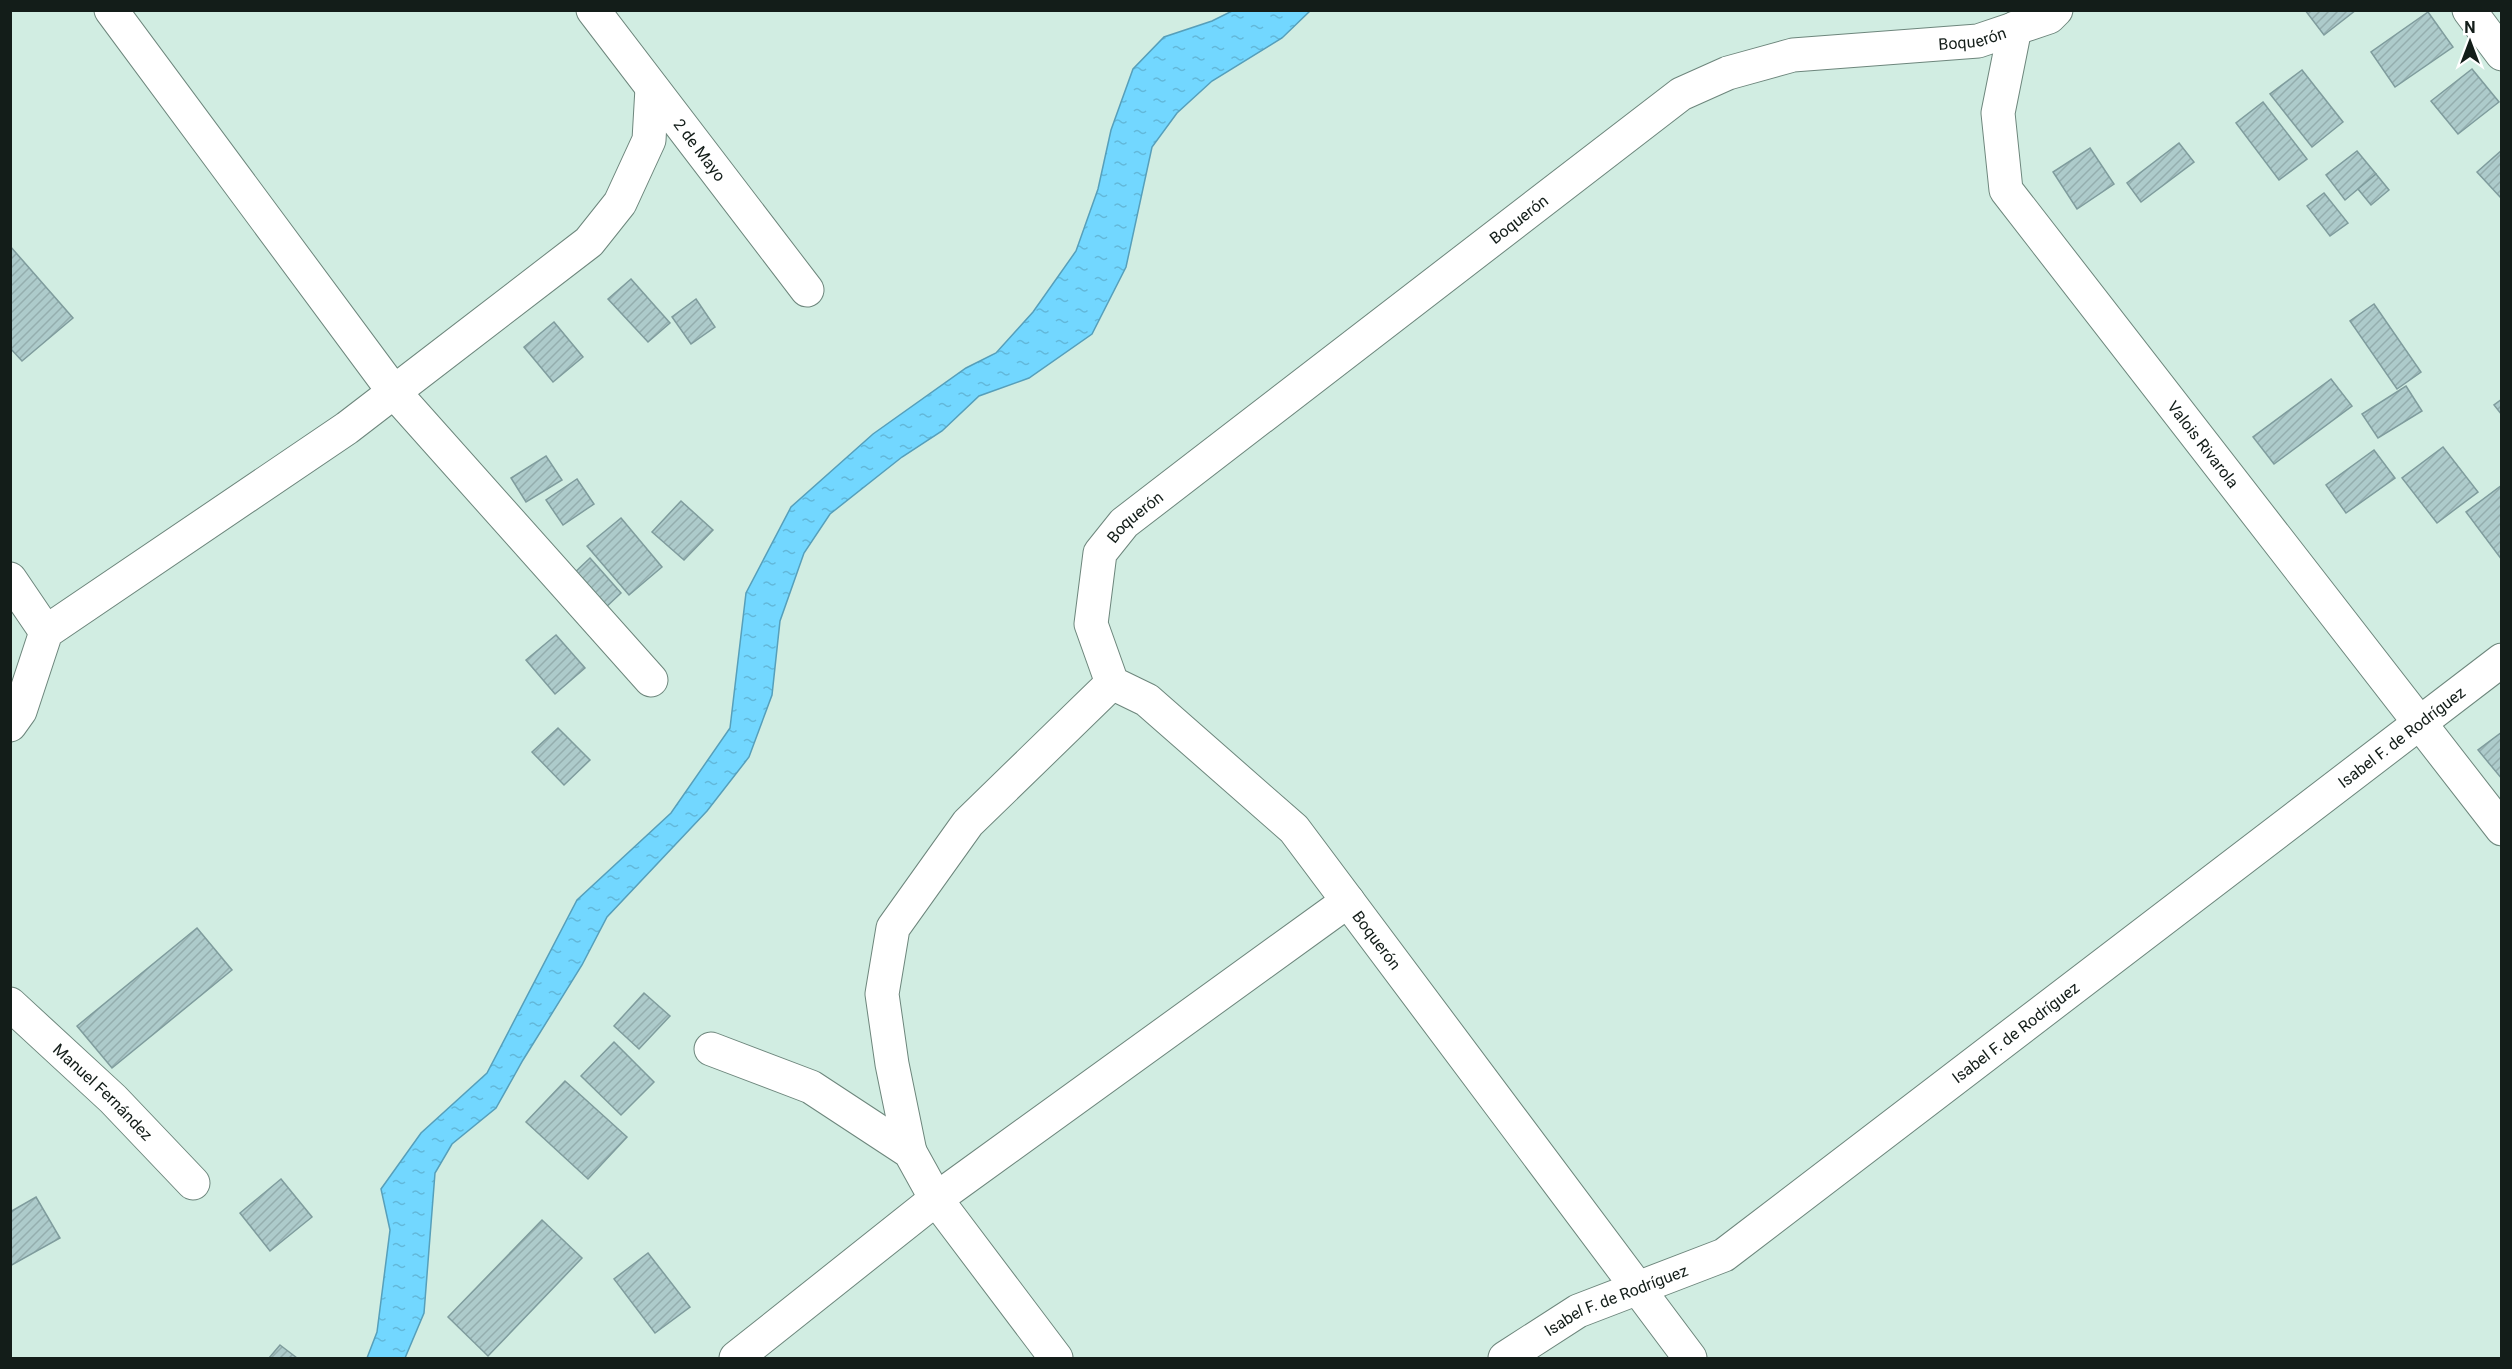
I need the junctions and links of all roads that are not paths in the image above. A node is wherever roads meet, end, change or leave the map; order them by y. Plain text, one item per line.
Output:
1 (111, 10) edge
2 (592, 10) edge
3 (2056, 10) edge
4 (2469, 10) edge
5 (2015, 28) junction
6 (2502, 54) edge
7 (652, 88) junction
8 (807, 290) dead end
9 (394, 392) junction
10 (10, 579) edge
11 (46, 632) junction
12 (2502, 660) edge
13 (651, 680) dead end
14 (1112, 683) junction
15 (2420, 723) junction
16 (10, 725) edge
17 (2502, 829) edge
18 (1348, 901) junction
19 (10, 1004) edge
20 (711, 1049) dead end
21 (910, 1152) junction
22 (193, 1183) dead end
23 (936, 1199) junction
24 (1638, 1288) junction
25 (736, 1359) edge
26 (1056, 1359) edge
27 (1505, 1359) edge
28 (1690, 1359) edge

1 - 9 street
2 - 7 street, 2 de Mayo
3 - 5 street, Boquerón
4 - 6 street
5 - 14 street, Boquerón
5 - 15 street, Valois Rivarola
7 - 8 street, 2 de Mayo
7 - 9 street
9 - 11 street
9 - 13 street
10 - 11 street
11 - 16 street
12 - 15 street, Isabel F. de Rodríguez
14 - 18 street, Boquerón
14 - 21 street
15 - 17 street, Valois Rivarola
15 - 24 street, Isabel F. de Rodríguez
18 - 23 street
18 - 24 street, Boquerón
19 - 22 street, Manuel Fernández
20 - 21 street
21 - 23 street
23 - 25 street
23 - 26 street
24 - 27 street, Isabel F. de Rodríguez
24 - 28 street, Boquerón

